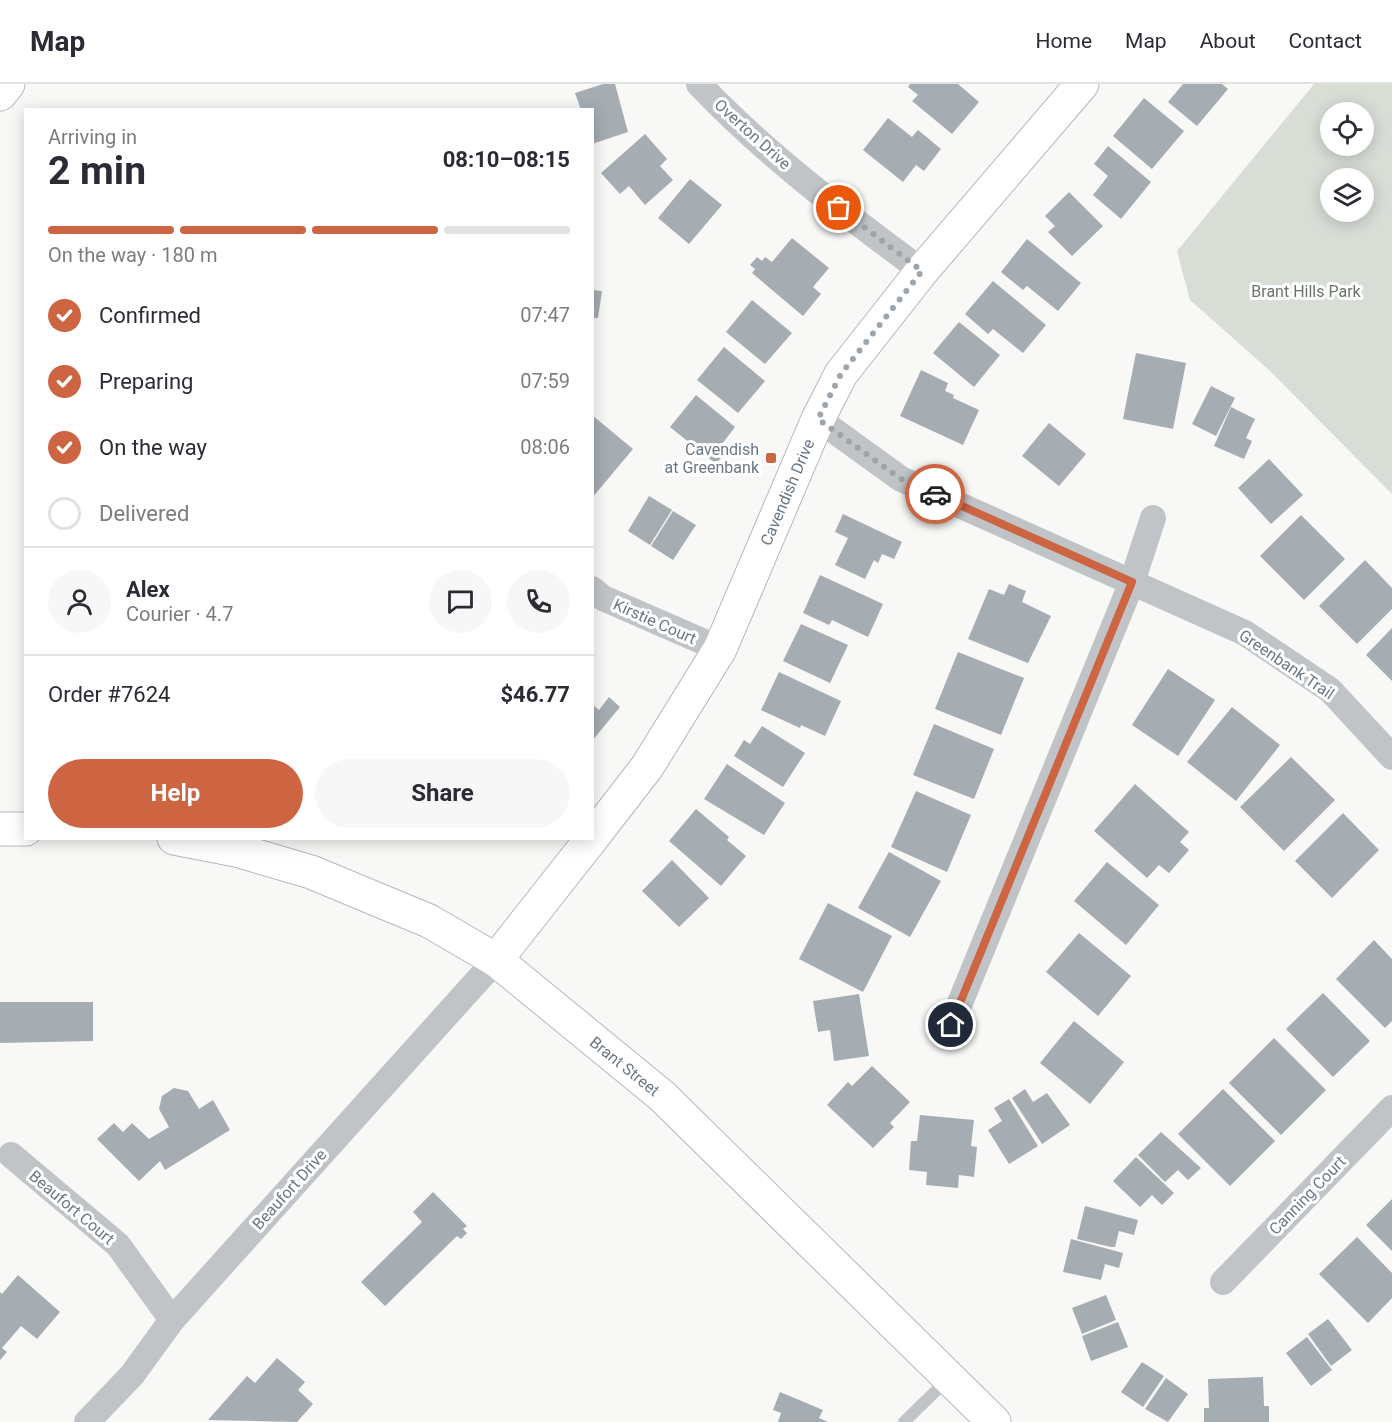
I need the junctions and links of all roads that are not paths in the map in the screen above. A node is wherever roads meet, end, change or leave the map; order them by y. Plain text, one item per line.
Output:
1 (8, 84) edge
2 (699, 84) edge
3 (1082, 84) edge
4 (0, 94) edge
5 (922, 271) junction
6 (818, 419) junction
7 (1153, 518) dead end
8 (1132, 582) junction
9 (594, 591) edge
10 (720, 649) junction
11 (1392, 757) edge
12 (0, 829) edge
13 (24, 829) edge
14 (594, 835) edge
15 (184, 840) edge
16 (590, 840) edge
17 (496, 960) junction
18 (951, 1025) dead end
19 (1392, 1108) edge
20 (11, 1155) dead end
21 (1223, 1282) dead end
22 (172, 1320) junction
23 (950, 1377) junction
24 (87, 1422) edge
25 (904, 1422) edge
26 (994, 1422) edge

1 - 4 main road
2 - 5 street, Overton Drive
3 - 5 main road, Cavendish Drive
5 - 6 main road, Cavendish Drive
6 - 8 street, Greenbank Trail
6 - 10 main road, Cavendish Drive
7 - 8 street
8 - 11 street, Greenbank Trail
8 - 18 street
9 - 10 street, Kirstie Court
10 - 14 main road, Cavendish Drive
12 - 13 main road
15 - 17 main road, Brant Street
16 - 17 main road, Cavendish Drive
17 - 22 street, Beaufort Drive
17 - 23 main road, Brant Street
19 - 21 street, Canning Court
20 - 22 street, Beaufort Court
22 - 24 street, Beaufort Drive
23 - 25 lane
23 - 26 main road, Brant Street

